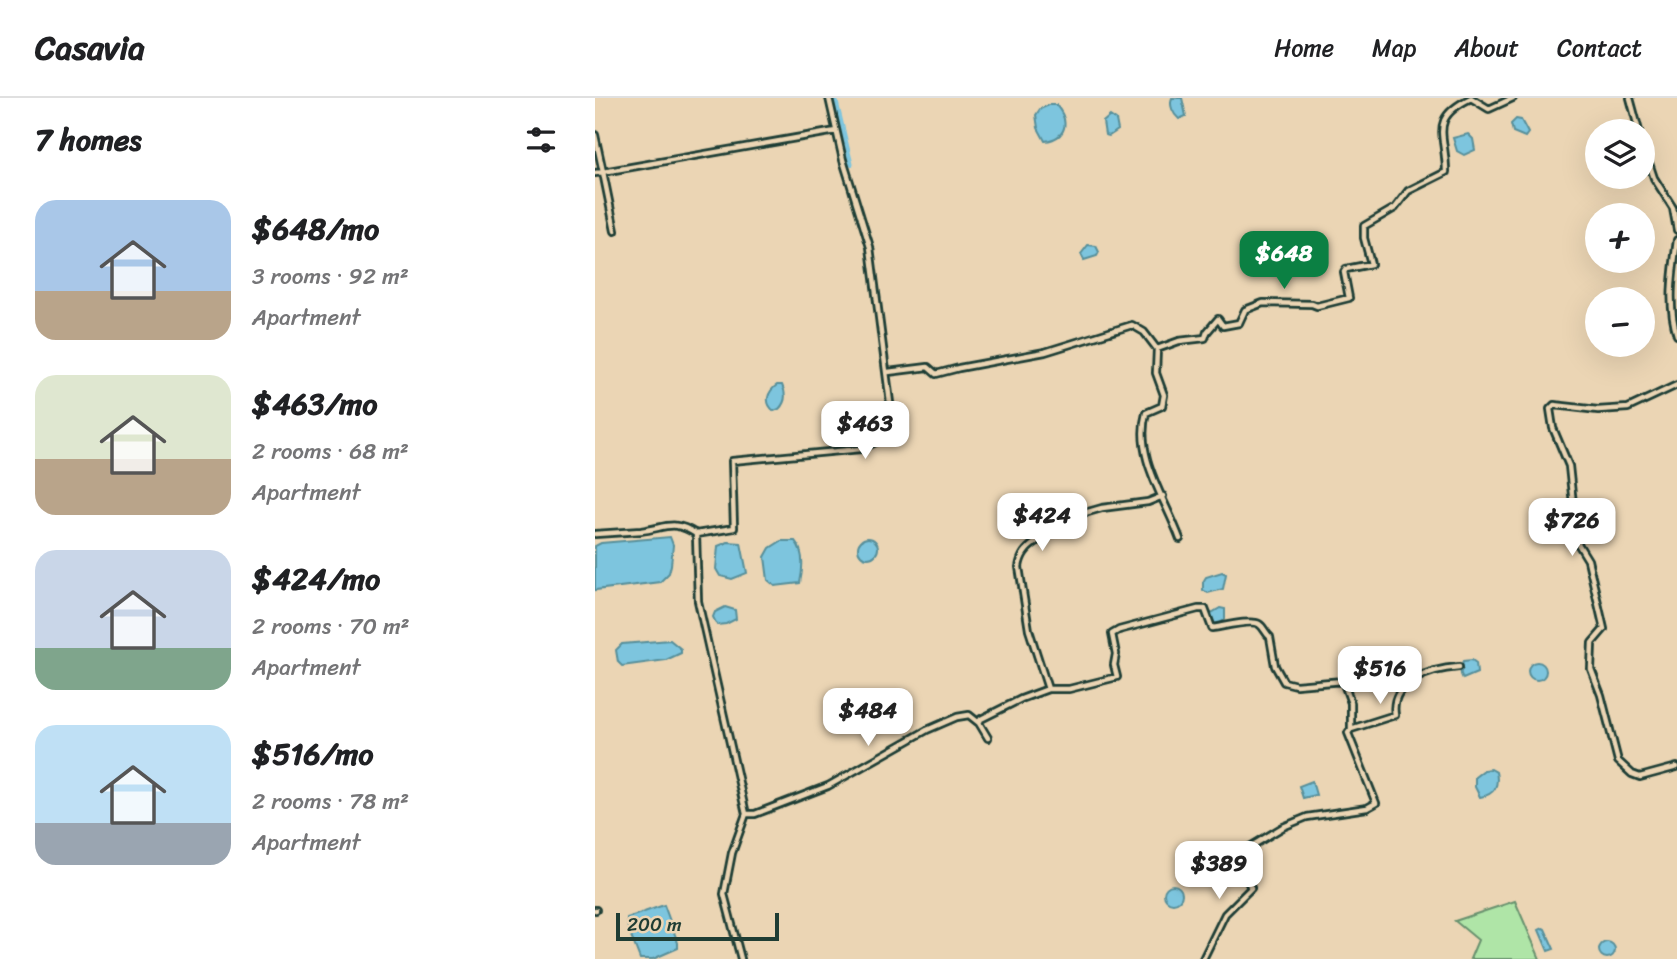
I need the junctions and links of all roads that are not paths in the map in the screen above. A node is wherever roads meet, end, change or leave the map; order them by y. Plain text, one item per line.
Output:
1 (829, 98) edge
2 (1513, 98) edge
3 (1630, 98) edge
4 (1636, 119) edge
5 (836, 131) junction
6 (595, 135) edge
7 (603, 172) junction
8 (595, 173) edge
9 (1655, 180) edge
10 (1677, 230) edge
11 (615, 231) dead end
12 (1677, 240) edge
13 (1677, 335) edge
14 (1157, 349) junction
15 (888, 372) junction
16 (1677, 385) edge
17 (1163, 496) junction
18 (595, 534) edge
19 (696, 534) junction
20 (1180, 539) dead end
21 (1459, 667) dead end
22 (1048, 689) junction
23 (979, 723) junction
24 (1351, 729) junction
25 (988, 738) dead end
26 (1677, 767) edge
27 (746, 814) junction
28 (741, 959) edge
29 (1203, 959) edge

1 - 5 street
2 - 14 street
3 - 4 street
5 - 7 street
5 - 15 street
6 - 7 street
7 - 8 street
7 - 11 street
9 - 10 street
12 - 13 street
14 - 15 street
14 - 17 street
15 - 19 street
16 - 26 street
17 - 20 street
17 - 22 street
18 - 19 street
19 - 27 street
21 - 24 street
22 - 23 street
22 - 24 street
23 - 25 street
23 - 27 street
24 - 29 street
27 - 28 street

